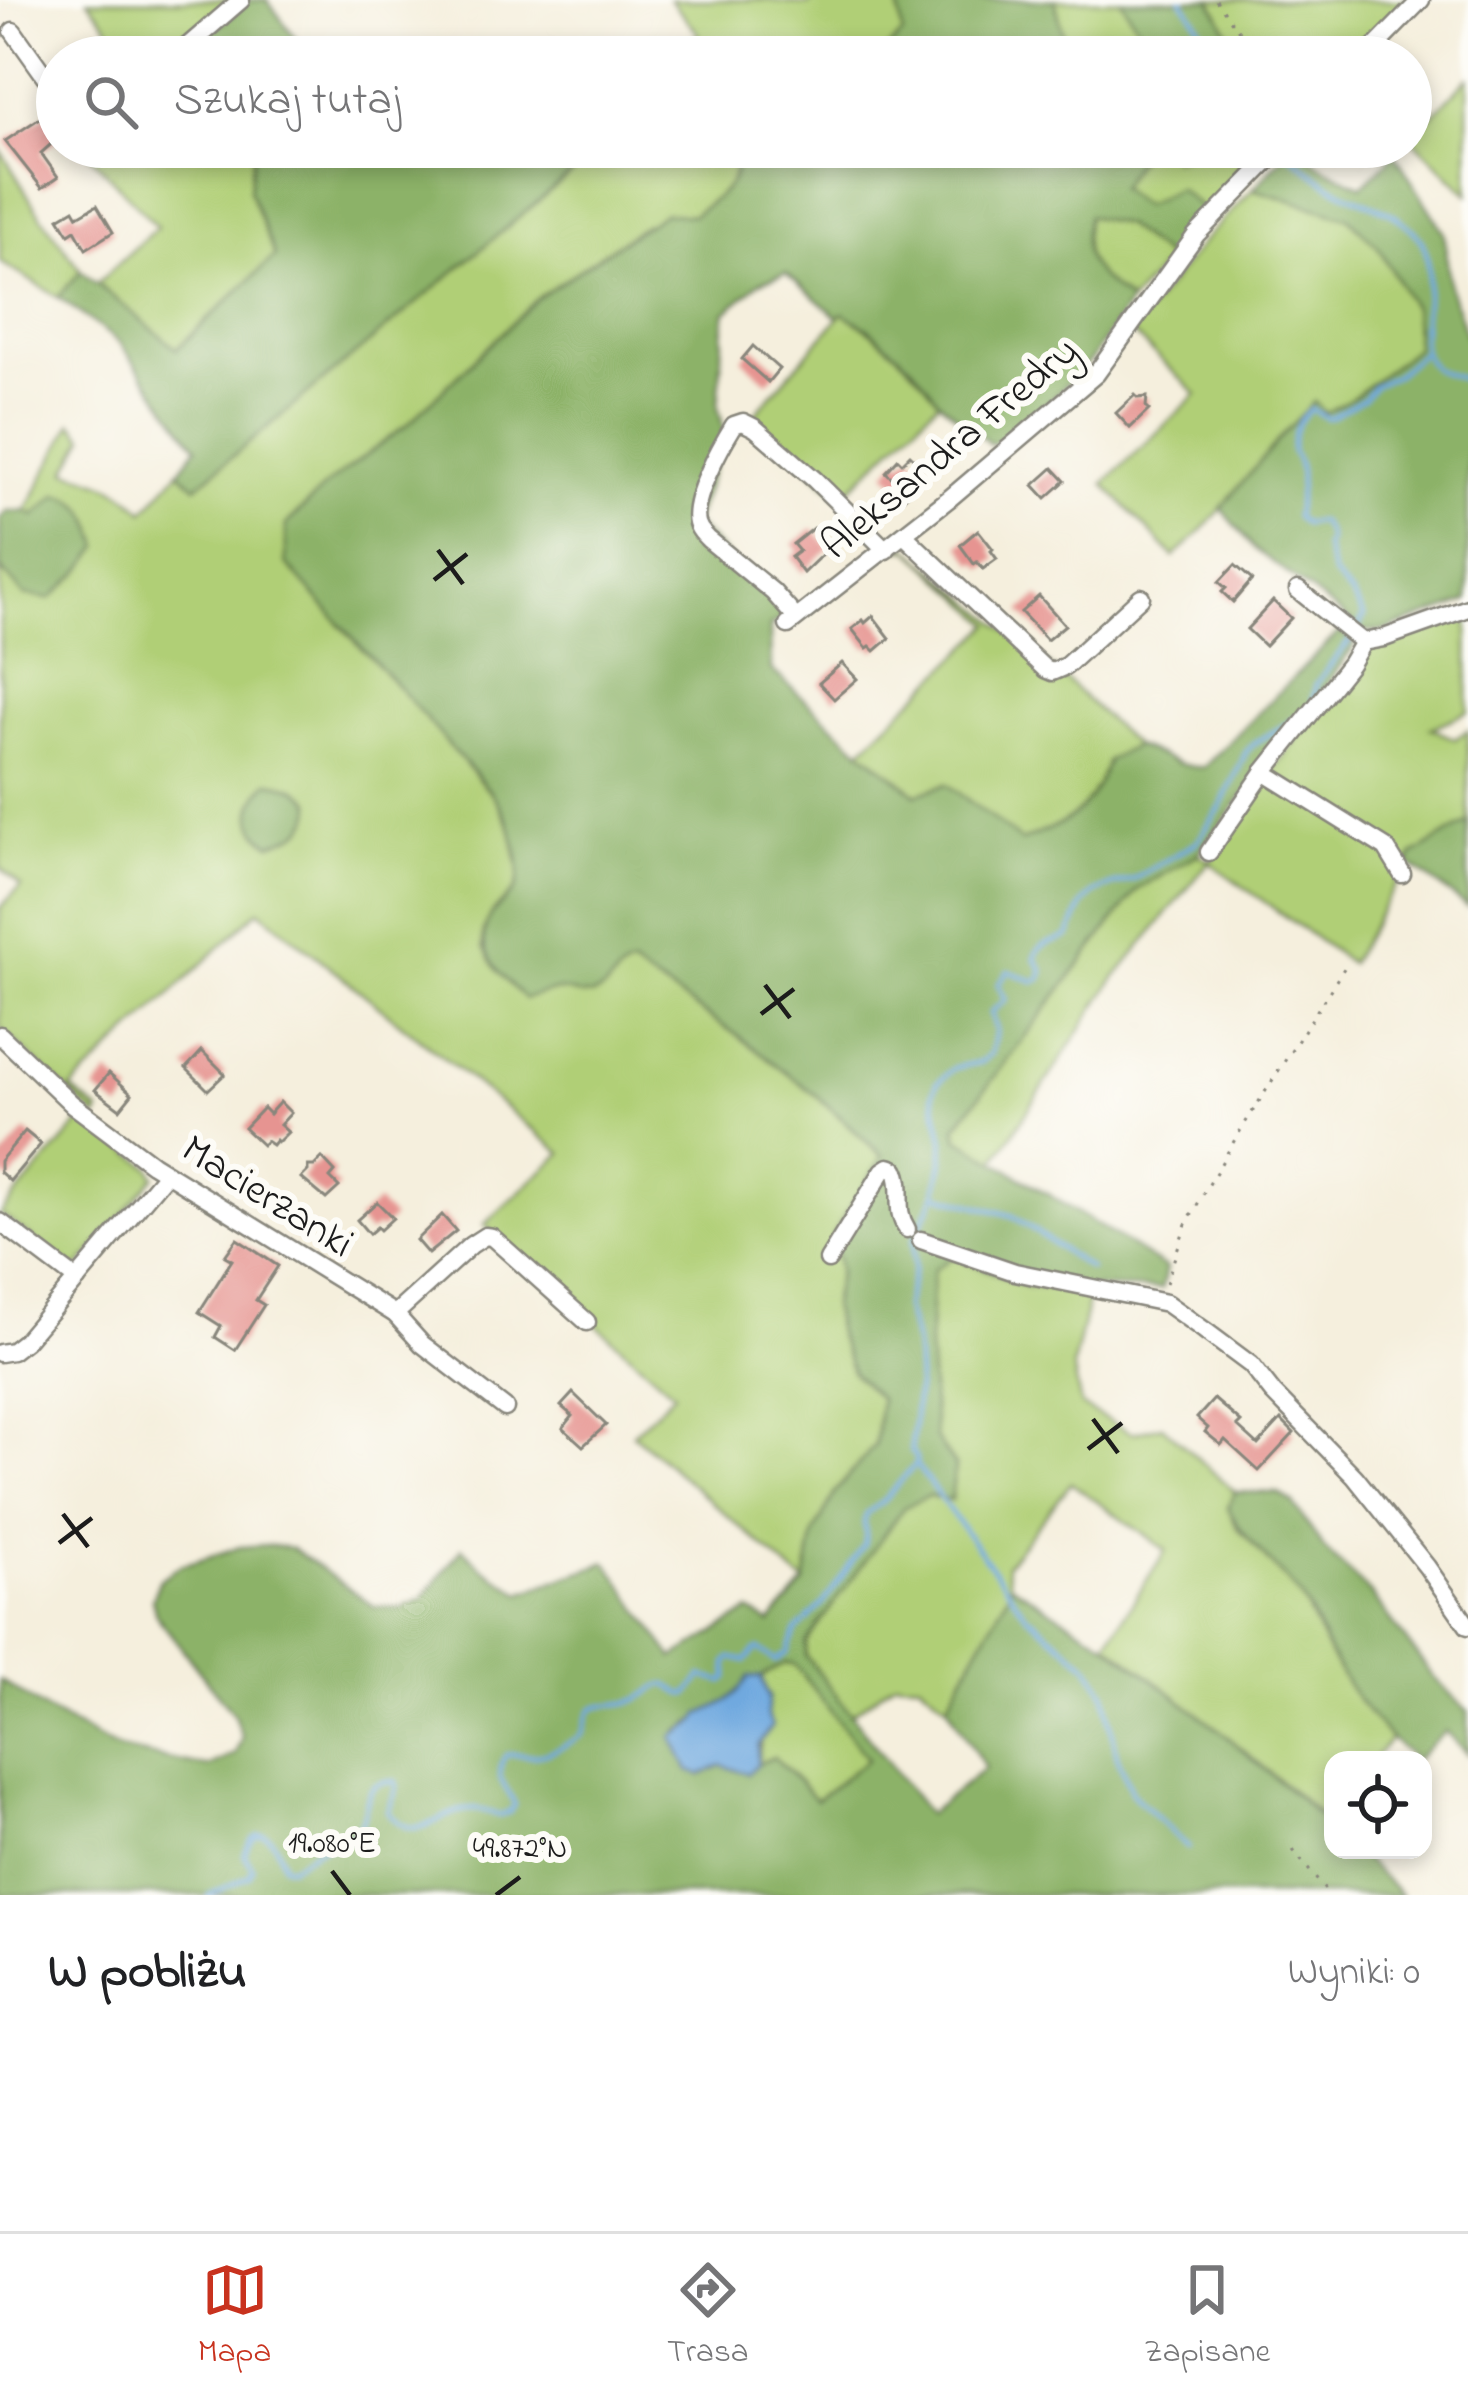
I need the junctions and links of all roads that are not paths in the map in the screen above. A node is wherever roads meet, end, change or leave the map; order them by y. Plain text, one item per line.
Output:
1 (241, 0) edge
2 (1421, 0) edge
3 (13, 31) dead end
4 (199, 36) edge
5 (1386, 36) edge
6 (36, 63) edge
7 (1261, 168) edge
8 (904, 535) junction
9 (886, 550) junction
10 (1298, 590) dead end
11 (1141, 597) dead end
12 (1468, 608) edge
13 (1355, 635) junction
14 (1264, 772) junction
15 (1209, 852) dead end
16 (1402, 874) dead end
17 (0, 1034) edge
18 (166, 1174) junction
19 (0, 1222) edge
20 (828, 1260) dead end
21 (76, 1280) junction
22 (395, 1314) junction
23 (587, 1322) dead end
24 (0, 1353) edge
25 (505, 1408) dead end
26 (1468, 1626) edge

1 - 4 street
2 - 5 street
3 - 6 street
7 - 8 street, Aleksandra Fredry
8 - 9 street, Aleksandra Fredry
8 - 11 street
9 - 9 street, Aleksandra Fredry
10 - 13 street
12 - 13 street
13 - 14 street
14 - 15 street
14 - 16 street
17 - 18 street, Macierzanki
18 - 21 street
18 - 22 street, Macierzanki
19 - 21 street
20 - 26 street
21 - 24 street
22 - 23 street
22 - 25 street, Macierzanki

